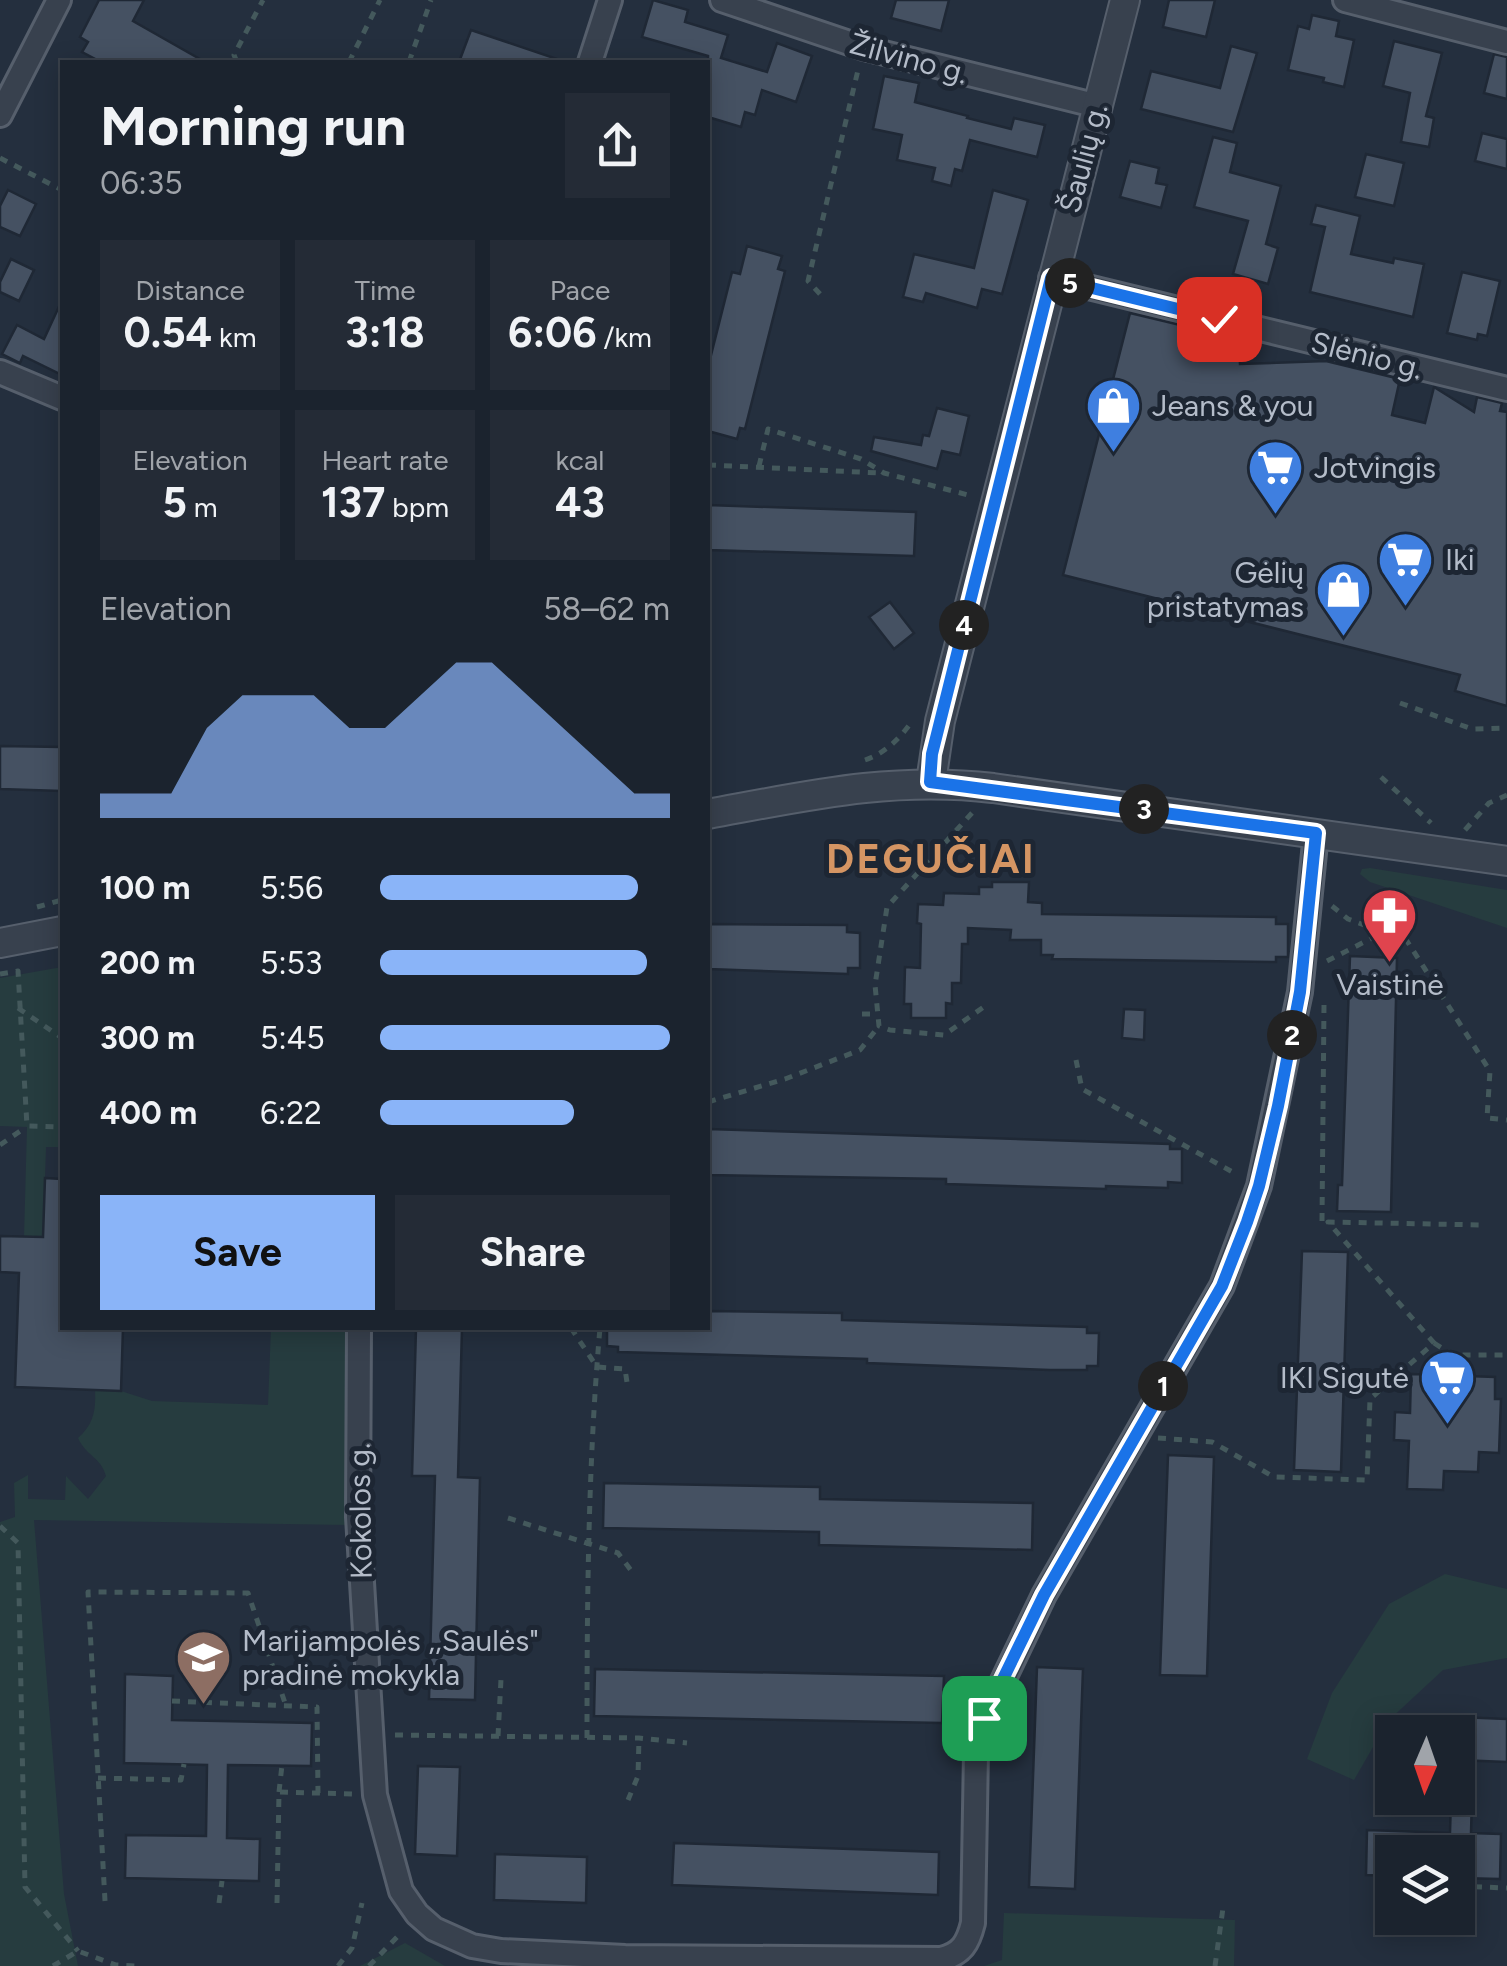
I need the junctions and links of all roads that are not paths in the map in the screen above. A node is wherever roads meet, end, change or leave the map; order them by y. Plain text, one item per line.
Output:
1 (610, 0) edge
2 (722, 0) edge
3 (1125, 0) edge
4 (1345, 0) edge
5 (55, 2) edge
6 (1507, 42) edge
7 (591, 60) edge
8 (1098, 106) junction
9 (0, 115) edge
10 (1051, 278) junction
11 (0, 372) edge
12 (1507, 390) edge
13 (60, 397) edge
14 (930, 782) junction
15 (710, 814) edge
16 (1316, 833) junction
17 (1507, 861) edge
18 (60, 931) edge
19 (0, 943) edge
20 (360, 1330) edge

1 - 7 street
2 - 8 street, Žilvino g.
3 - 8 street, Šaulių g.
4 - 6 street
5 - 9 street
8 - 10 street, Šaulių g.
10 - 12 street, Slėnio g.
10 - 14 street, Šaulių g.
11 - 13 street
14 - 15 street
14 - 16 street
16 - 17 street
16 - 20 street, Kokolos g.
18 - 19 street

